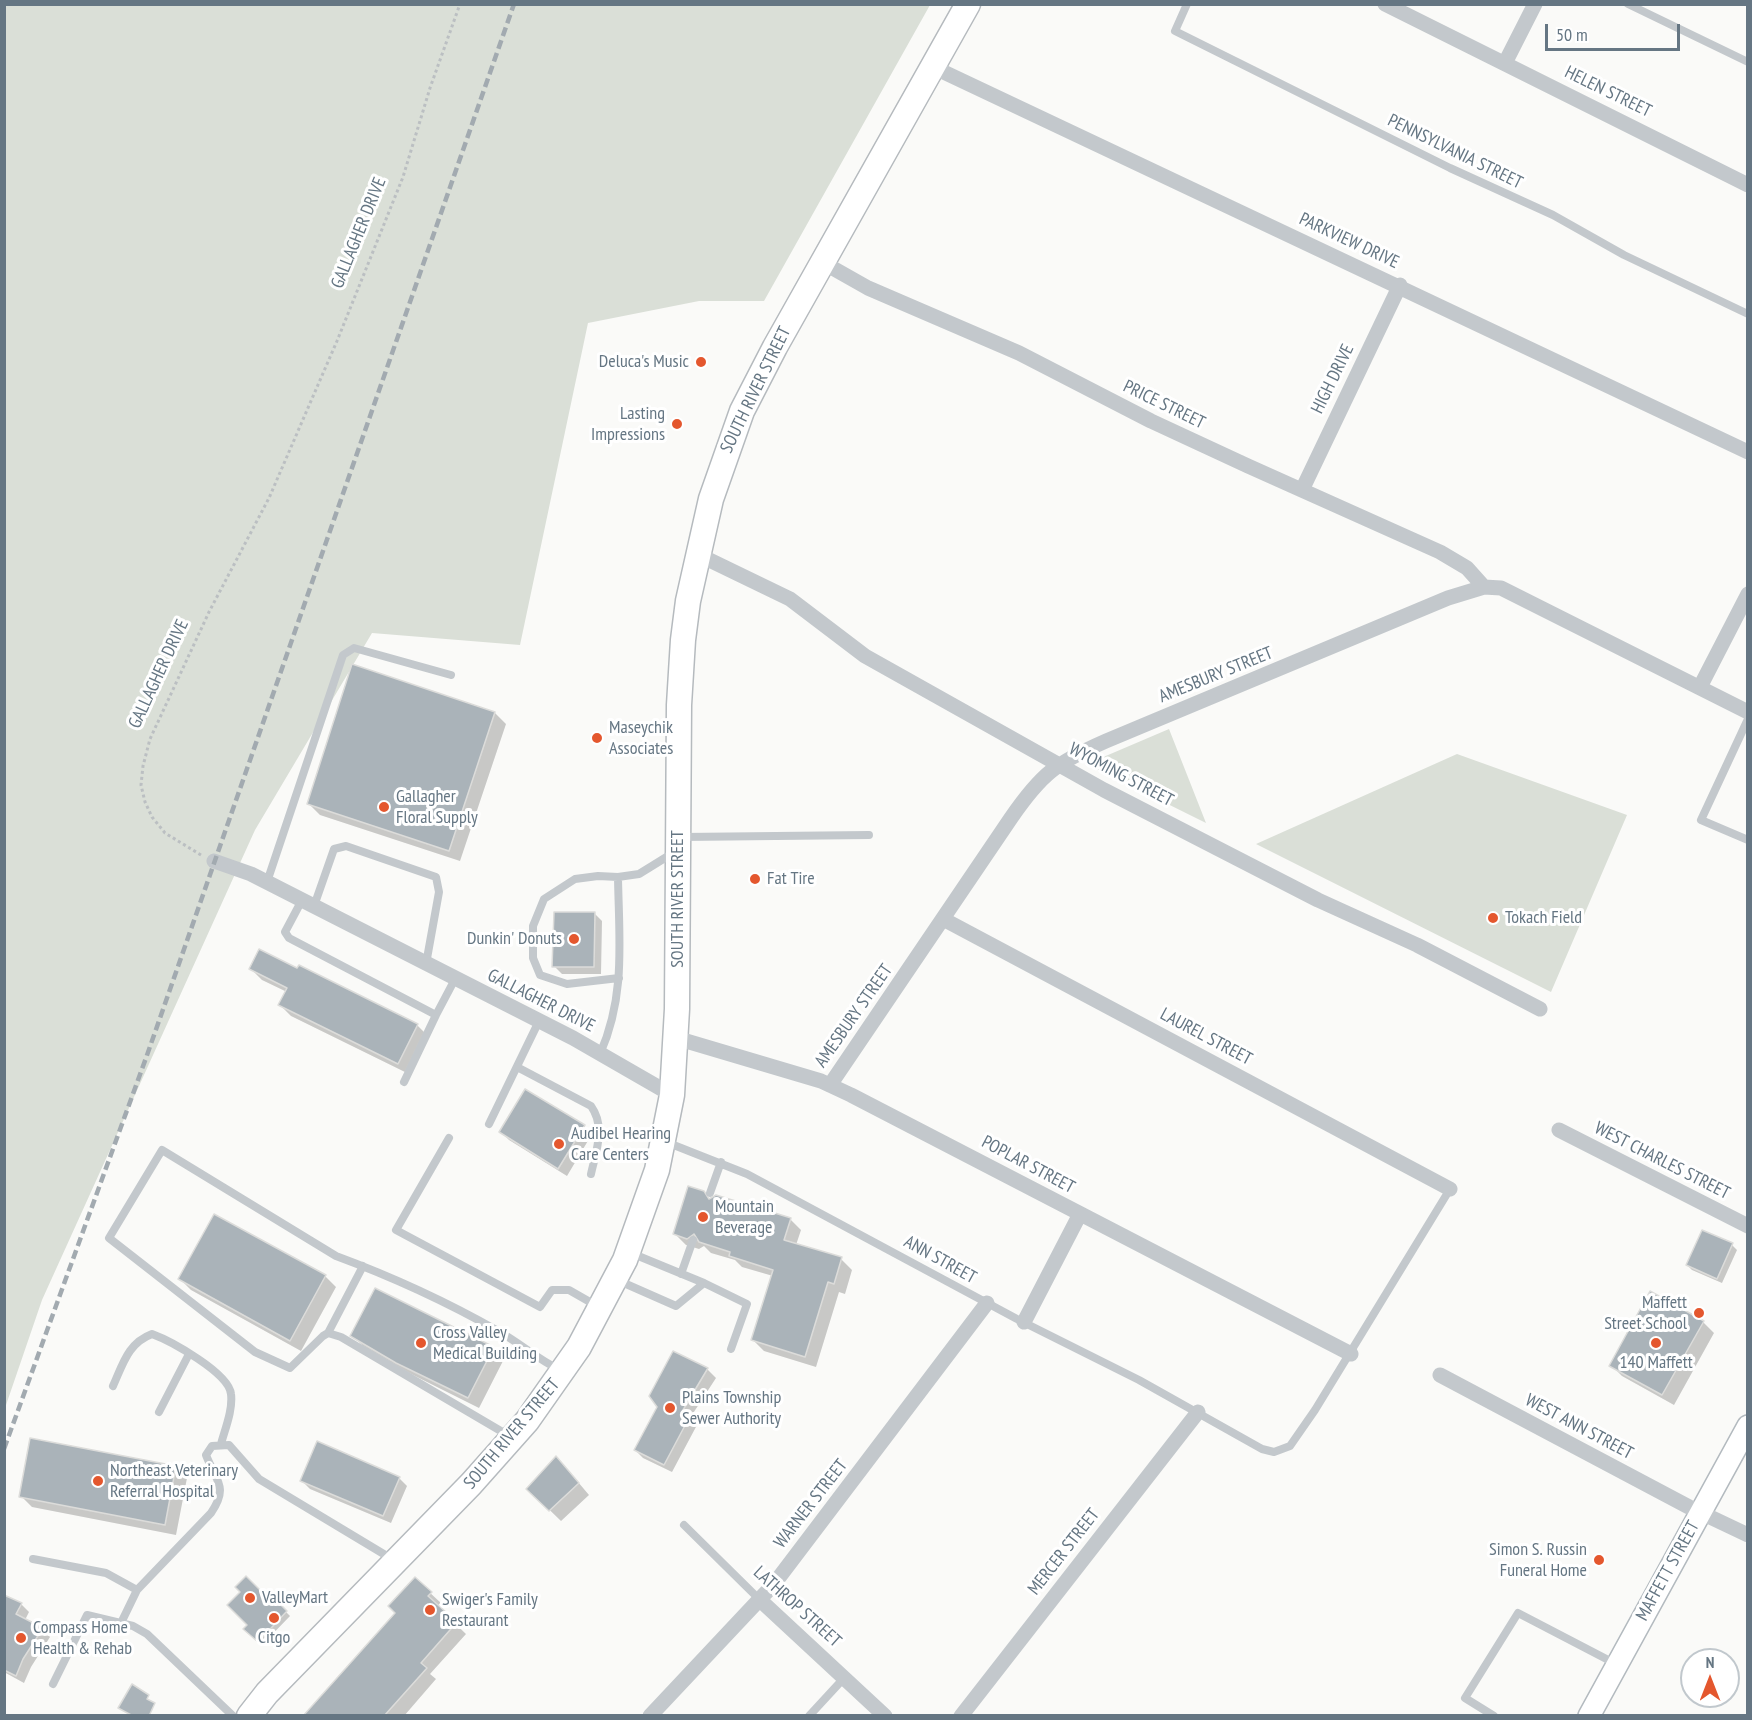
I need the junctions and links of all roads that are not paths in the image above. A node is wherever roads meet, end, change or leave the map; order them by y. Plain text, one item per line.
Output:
1 (968, 4) edge
2 (1187, 4) edge
3 (1385, 4) edge
4 (1535, 4) edge
5 (1628, 4) edge
6 (1748, 62) edge
7 (1505, 63) junction
8 (933, 67) junction
9 (1748, 185) edge
10 (822, 262) junction
11 (1400, 285) junction
12 (1748, 314) edge
13 (1748, 452) edge
14 (1302, 490) junction
15 (697, 554) junction
16 (1484, 587) junction
17 (1748, 594) edge
18 (451, 675) dead end
19 (1700, 687) junction
20 (1748, 712) edge
21 (1748, 718) edge
22 (1058, 764) junction
23 (870, 835) dead end
24 (1748, 840) edge
25 (678, 843) junction
26 (214, 861) road end
27 (618, 877) junction
28 (267, 882) junction
29 (308, 903) junction
30 (944, 919) junction
31 (426, 964) junction
32 (619, 978) junction
33 (455, 979) junction
34 (1540, 1010) dead end
35 (436, 1015) junction
36 (539, 1022) junction
37 (676, 1038) junction
38 (600, 1054) junction
39 (517, 1066) junction
40 (404, 1082) dead end
41 (830, 1085) junction
42 (672, 1095) junction
43 (489, 1124) dead end
44 (1559, 1130) dead end
45 (449, 1137) dead end
46 (664, 1142) junction
47 (721, 1162) junction
48 (591, 1174) dead end
49 (1450, 1189) joint
50 (710, 1193) dead end
51 (1080, 1215) junction
52 (1748, 1226) edge
53 (693, 1240) dead end
54 (628, 1252) junction
55 (363, 1266) junction
56 (681, 1274) junction
57 (616, 1279) junction
58 (704, 1283) junction
59 (987, 1303) junction
60 (601, 1309) junction
61 (1024, 1322) junction
62 (328, 1333) junction
63 (731, 1349) dead end
64 (189, 1354) junction
65 (1351, 1354) junction
66 (564, 1371) junction
67 (1440, 1375) dead end
68 (113, 1386) dead end
69 (159, 1412) dead end
70 (1198, 1412) junction
71 (1748, 1426) edge
72 (512, 1438) junction
73 (221, 1444) junction
74 (1701, 1512) junction
75 (684, 1525) dead end
76 (1748, 1535) edge
77 (33, 1559) dead end
78 (396, 1561) junction
79 (137, 1590) junction
80 (760, 1600) junction
81 (121, 1623) junction
82 (1617, 1665) junction
83 (845, 1677) junction
84 (53, 1684) dead end
85 (233, 1716) edge
86 (249, 1716) edge
87 (650, 1716) edge
88 (809, 1716) edge
89 (885, 1716) edge
90 (961, 1716) edge
91 (1494, 1716) edge
92 (1589, 1716) edge

1 - 8 main road, SOUTH RIVER STREET
2 - 12 lane, PENNSYLVANIA STREET
3 - 7 street, HELEN STREET
4 - 7 street
5 - 6 lane
7 - 9 street, HELEN STREET
8 - 10 main road, SOUTH RIVER STREET
8 - 11 street, PARKVIEW DRIVE
10 - 14 street, PRICE STREET
10 - 15 main road, SOUTH RIVER STREET
11 - 13 street, PARKVIEW DRIVE
11 - 14 street, HIGH DRIVE
14 - 16 street, PRICE STREET
15 - 22 street, WYOMING STREET
15 - 25 main road, SOUTH RIVER STREET
16 - 19 street, AMESBURY STREET
16 - 22 street, AMESBURY STREET
17 - 19 street
18 - 28 lane
19 - 20 street, AMESBURY STREET
21 - 24 lane
22 - 30 street, AMESBURY STREET
22 - 34 street, WYOMING STREET
23 - 25 lane
25 - 27 lane
25 - 37 main road, SOUTH RIVER STREET
26 - 28 street, GALLAGHER DRIVE
27 - 32 lane
27 - 32 lane
28 - 29 street, GALLAGHER DRIVE
29 - 31 street, GALLAGHER DRIVE
29 - 31 lane
29 - 35 lane
30 - 41 street, AMESBURY STREET
30 - 49 street, LAUREL STREET
31 - 33 street, GALLAGHER DRIVE
32 - 38 lane
33 - 35 lane
33 - 36 street, GALLAGHER DRIVE
35 - 40 lane
36 - 38 street, GALLAGHER DRIVE
36 - 39 lane
37 - 41 street, POPLAR STREET
37 - 42 main road, SOUTH RIVER STREET
38 - 42 street, GALLAGHER DRIVE
39 - 43 lane
39 - 48 lane
41 - 51 street, POPLAR STREET
42 - 46 main road, SOUTH RIVER STREET
44 - 52 street, WEST CHARLES STREET
45 - 60 lane
46 - 47 lane, ANN STREET
46 - 54 main road, SOUTH RIVER STREET
47 - 50 lane
47 - 59 lane, ANN STREET
49 - 65 lane
51 - 61 street
51 - 65 street, POPLAR STREET
53 - 56 lane
54 - 56 lane
54 - 57 main road, SOUTH RIVER STREET
55 - 62 lane
55 - 62 lane
55 - 66 lane
56 - 58 lane
57 - 58 lane
57 - 60 main road, SOUTH RIVER STREET
58 - 63 lane
59 - 61 lane, ANN STREET
59 - 80 street, WARNER STREET
60 - 66 main road, SOUTH RIVER STREET
61 - 70 lane, ANN STREET
62 - 72 lane
64 - 68 lane
64 - 69 lane
64 - 73 lane
65 - 70 lane, ANN STREET
66 - 72 main road, SOUTH RIVER STREET
67 - 74 street, WEST ANN STREET
70 - 90 street, MERCER STREET
71 - 74 main road, MAFFETT STREET
72 - 78 main road, SOUTH RIVER STREET
73 - 78 lane
73 - 79 lane
74 - 76 street, WEST ANN STREET
74 - 82 main road, MAFFETT STREET
75 - 80 lane, LATHROP STREET
77 - 79 lane
78 - 86 main road, SOUTH RIVER STREET
79 - 81 lane
80 - 83 street, LATHROP STREET
80 - 87 street, WARNER STREET
81 - 84 lane
81 - 85 lane
82 - 91 lane
82 - 92 main road, MAFFETT STREET
83 - 88 lane
83 - 89 street, LATHROP STREET

